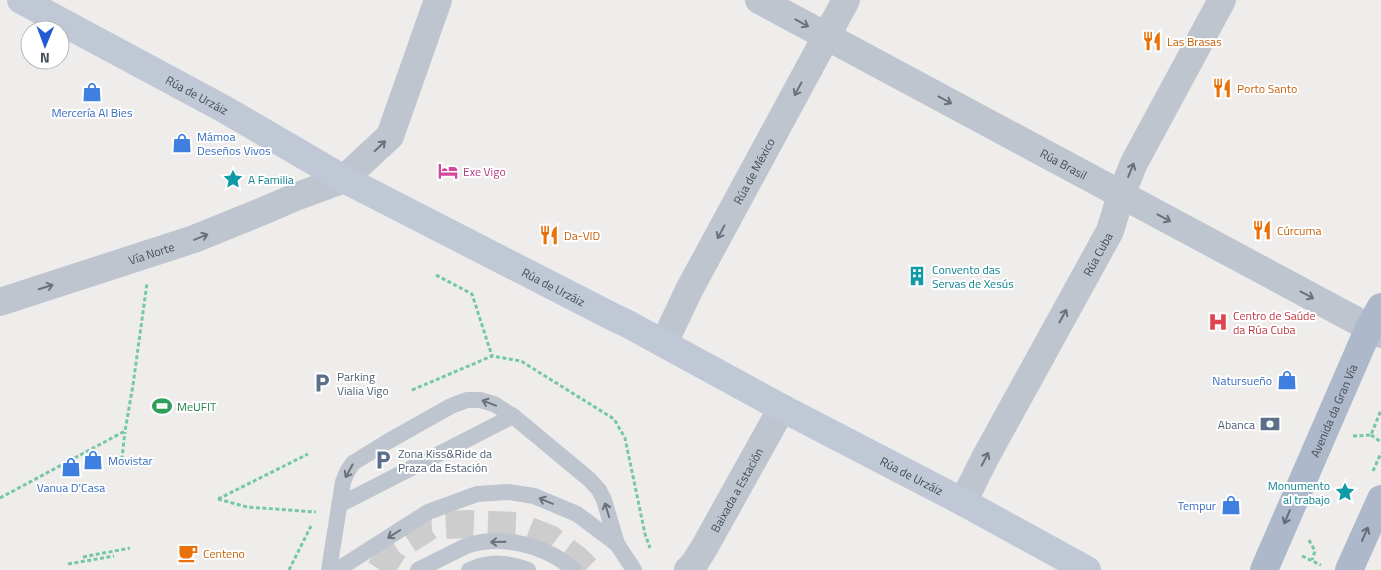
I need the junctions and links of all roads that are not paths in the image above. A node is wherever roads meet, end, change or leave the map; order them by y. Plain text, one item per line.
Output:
1 (21, 0) edge
2 (438, 0) edge
3 (759, 0) edge
4 (846, 0) edge
5 (1222, 0) edge
6 (826, 36) junction
7 (344, 180) junction
8 (1121, 195) junction
9 (0, 302) edge
10 (1377, 323) edge
11 (664, 343) junction
12 (782, 408) junction
13 (513, 416) junction
14 (1381, 499) edge
15 (963, 502) junction
16 (340, 505) junction
17 (617, 544) junction
18 (1338, 568) edge
19 (329, 570) edge
20 (337, 570) edge
21 (418, 570) edge
22 (469, 570) edge
23 (528, 570) edge
24 (574, 570) edge
25 (634, 570) edge
26 (688, 570) edge
27 (1087, 570) edge
28 (1264, 570) edge

1 - 7 main road, Rúa de Urzáiz
7 -> 2 street
3 -> 6 street, Rúa Brasil
4 - 6 street, Rúa de México
8 -> 5 street, Rúa Cuba
6 -> 8 street, Rúa Brasil
6 -> 11 street, Rúa de México
9 -> 7 street, Vía Norte
7 - 11 main road, Rúa de Urzáiz
8 -> 10 street, Rúa Brasil
15 -> 8 street, Rúa Cuba
10 -> 28 main road, Avenida da Gran Vía
11 - 12 main road, Rúa de Urzáiz
12 - 15 main road, Rúa de Urzáiz
12 - 26 street, Baixada a Estación
13 - 16 lane
13 -> 16 lane
17 -> 13 lane
18 -> 14 main road
15 - 27 main road, Rúa de Urzáiz
16 - 19 lane
17 -> 20 lane
17 - 25 lane
24 -> 21 lane
22 - 23 lane

